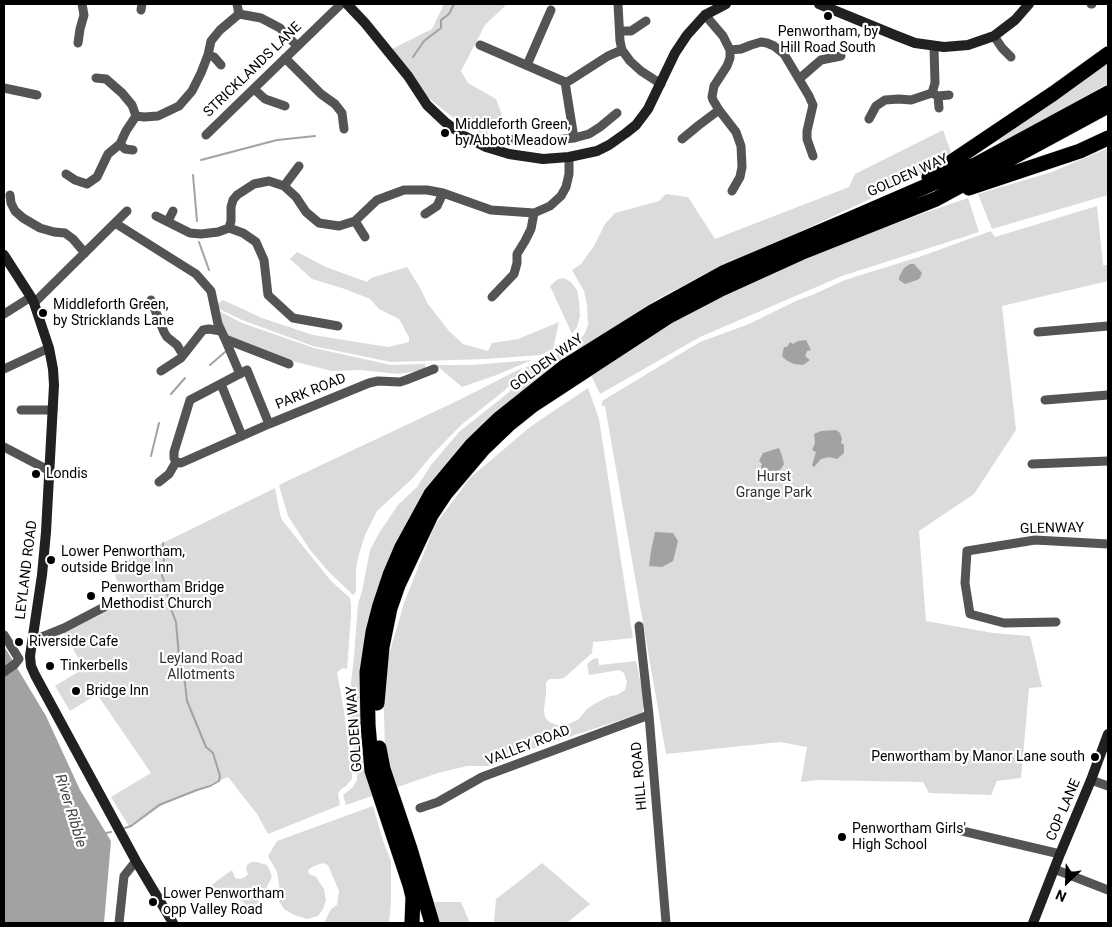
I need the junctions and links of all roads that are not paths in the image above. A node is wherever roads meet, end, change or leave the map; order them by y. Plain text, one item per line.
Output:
1 (82, 4) edge
2 (237, 4) edge
3 (340, 4) edge
4 (347, 4) edge
5 (618, 4) edge
6 (726, 4) edge
7 (819, 4) edge
8 (1030, 4) edge
9 (551, 10) dead end
10 (239, 14) junction
11 (705, 15) junction
12 (646, 21) dead end
13 (620, 31) junction
14 (994, 36) junction
15 (78, 43) dead end
16 (480, 45) dead end
17 (297, 46) junction
18 (934, 47) junction
19 (622, 50) junction
20 (730, 50) junction
21 (1108, 54) edge
22 (208, 55) junction
23 (841, 56) dead end
24 (1011, 57) dead end
25 (285, 58) junction
26 (221, 65) dead end
27 (527, 65) junction
28 (96, 78) dead end
29 (798, 79) junction
30 (565, 82) junction
31 (661, 84) junction
32 (4, 88) edge
33 (254, 89) junction
34 (1108, 93) edge
35 (935, 94) junction
36 (38, 95) dead end
37 (950, 95) dead end
38 (285, 106) dead end
39 (1108, 106) edge
40 (939, 108) dead end
41 (719, 110) junction
42 (617, 113) dead end
43 (136, 116) junction
44 (869, 119) dead end
45 (344, 129) dead end
46 (206, 135) dead end
47 (574, 138) junction
48 (1108, 138) edge
49 (514, 139) dead end
50 (682, 139) dead end
51 (120, 144) junction
52 (132, 150) dead end
53 (813, 156) dead end
54 (569, 157) junction
55 (298, 166) dead end
56 (66, 174) dead end
57 (284, 186) junction
58 (732, 192) dead end
59 (443, 193) junction
60 (10, 195) dead end
61 (936, 199) junction
62 (128, 211) dead end
63 (174, 211) dead end
64 (534, 213) junction
65 (425, 214) dead end
66 (156, 216) dead end
67 (355, 220) junction
68 (848, 220) junction
69 (168, 221) junction
70 (115, 224) junction
71 (229, 228) junction
72 (365, 237) dead end
73 (85, 253) junction
74 (4, 255) edge
75 (492, 297) dead end
76 (33, 300) junction
77 (151, 300) dead end
78 (4, 314) edge
79 (338, 326) dead end
80 (1108, 326) edge
81 (1038, 332) dead end
82 (223, 335) junction
83 (50, 348) junction
84 (183, 355) junction
85 (289, 364) dead end
86 (4, 369) edge
87 (434, 369) dead end
88 (161, 372) dead end
89 (240, 374) junction
90 (221, 384) junction
91 (1108, 395) edge
92 (1045, 400) dead end
93 (20, 410) dead end
94 (53, 410) junction
95 (269, 424) junction
96 (242, 436) junction
97 (4, 447) edge
98 (1108, 461) edge
99 (176, 462) junction
100 (1032, 464) dead end
101 (50, 471) junction
102 (158, 482) dead end
103 (1108, 544) edge
104 (108, 604) dead end
105 (1056, 622) dead end
106 (639, 626) dead end
107 (4, 635) edge
108 (32, 641) junction
109 (21, 660) junction
110 (4, 672) edge
111 (649, 715) junction
112 (1108, 734) edge
113 (1091, 780) junction
114 (1108, 786) edge
115 (420, 808) dead end
116 (958, 830) dead end
117 (1060, 854) junction
118 (136, 861) junction
119 (1054, 869) junction
120 (1108, 890) edge
121 (119, 923) edge
122 (173, 923) edge
123 (412, 923) edge
124 (432, 923) edge
125 (666, 923) edge
126 (1033, 923) edge

1 - 15 street
2 - 10 street
3 - 17 street, STRICKLANDS LANE
4 - 54 street
5 - 13 street
6 - 11 street
7 - 18 street
8 - 14 street
9 - 27 street
10 - 17 street
10 - 22 street
11 - 20 street
11 - 31 street
12 - 13 street
13 - 19 street
14 - 18 street
14 - 24 street
16 - 27 street
17 - 25 street, STRICKLANDS LANE
18 - 35 street
19 - 30 street
19 - 31 street
20 - 29 street
20 - 41 street
21 - 68 highway
22 - 26 street
22 - 43 street
23 - 29 street
25 - 33 street, STRICKLANDS LANE
25 - 45 street
27 - 30 street
28 - 43 street
29 - 53 street
30 - 47 street
31 - 54 street
32 - 36 street
33 - 38 street
33 - 46 street, STRICKLANDS LANE
34 - 68 highway, GOLDEN WAY
35 - 37 street
35 - 40 street
35 - 44 street
39 - 61 highway, GOLDEN WAY
41 - 50 street
41 - 58 street
42 - 47 street
43 - 51 street
47 - 49 street
48 - 61 highway
51 - 52 street
51 - 56 street
54 - 64 street
55 - 57 street
57 - 67 street
57 - 71 street
59 - 64 street
59 - 65 street
59 - 67 street
60 - 73 street
61 - 124 highway, GOLDEN WAY
62 - 70 street
63 - 69 street
64 - 75 street
66 - 69 street
67 - 72 street
68 - 123 highway, GOLDEN WAY
69 - 71 street
70 - 73 street
70 - 82 street, PARK ROAD
71 - 79 street
73 - 76 street
74 - 76 street, LEYLAND ROAD
76 - 78 street
76 - 83 street, LEYLAND ROAD
77 - 84 street
80 - 81 street
82 - 84 street
82 - 85 street
82 - 89 street, PARK ROAD
83 - 86 street
83 - 94 street, LEYLAND ROAD
84 - 88 street
87 - 95 street, PARK ROAD
89 - 90 street
89 - 95 street, PARK ROAD
90 - 96 street
90 - 99 street
91 - 92 street
93 - 94 street
94 - 101 street, LEYLAND ROAD
95 - 96 street
96 - 99 street
97 - 101 street
98 - 100 street
99 - 102 street
101 - 108 street, LEYLAND ROAD
103 - 105 street, GLENWAY
104 - 108 street
106 - 111 street, HILL ROAD
107 - 109 street
108 - 109 street, LEYLAND ROAD
109 - 110 street
109 - 118 street, LEYLAND ROAD
111 - 115 street, VALLEY ROAD
111 - 125 street, HILL ROAD
112 - 113 street, COP LANE
113 - 114 street
113 - 117 street, COP LANE
116 - 117 street
117 - 119 street, COP LANE
118 - 121 street
118 - 122 street, LEYLAND ROAD
119 - 120 street
119 - 126 street, COP LANE

